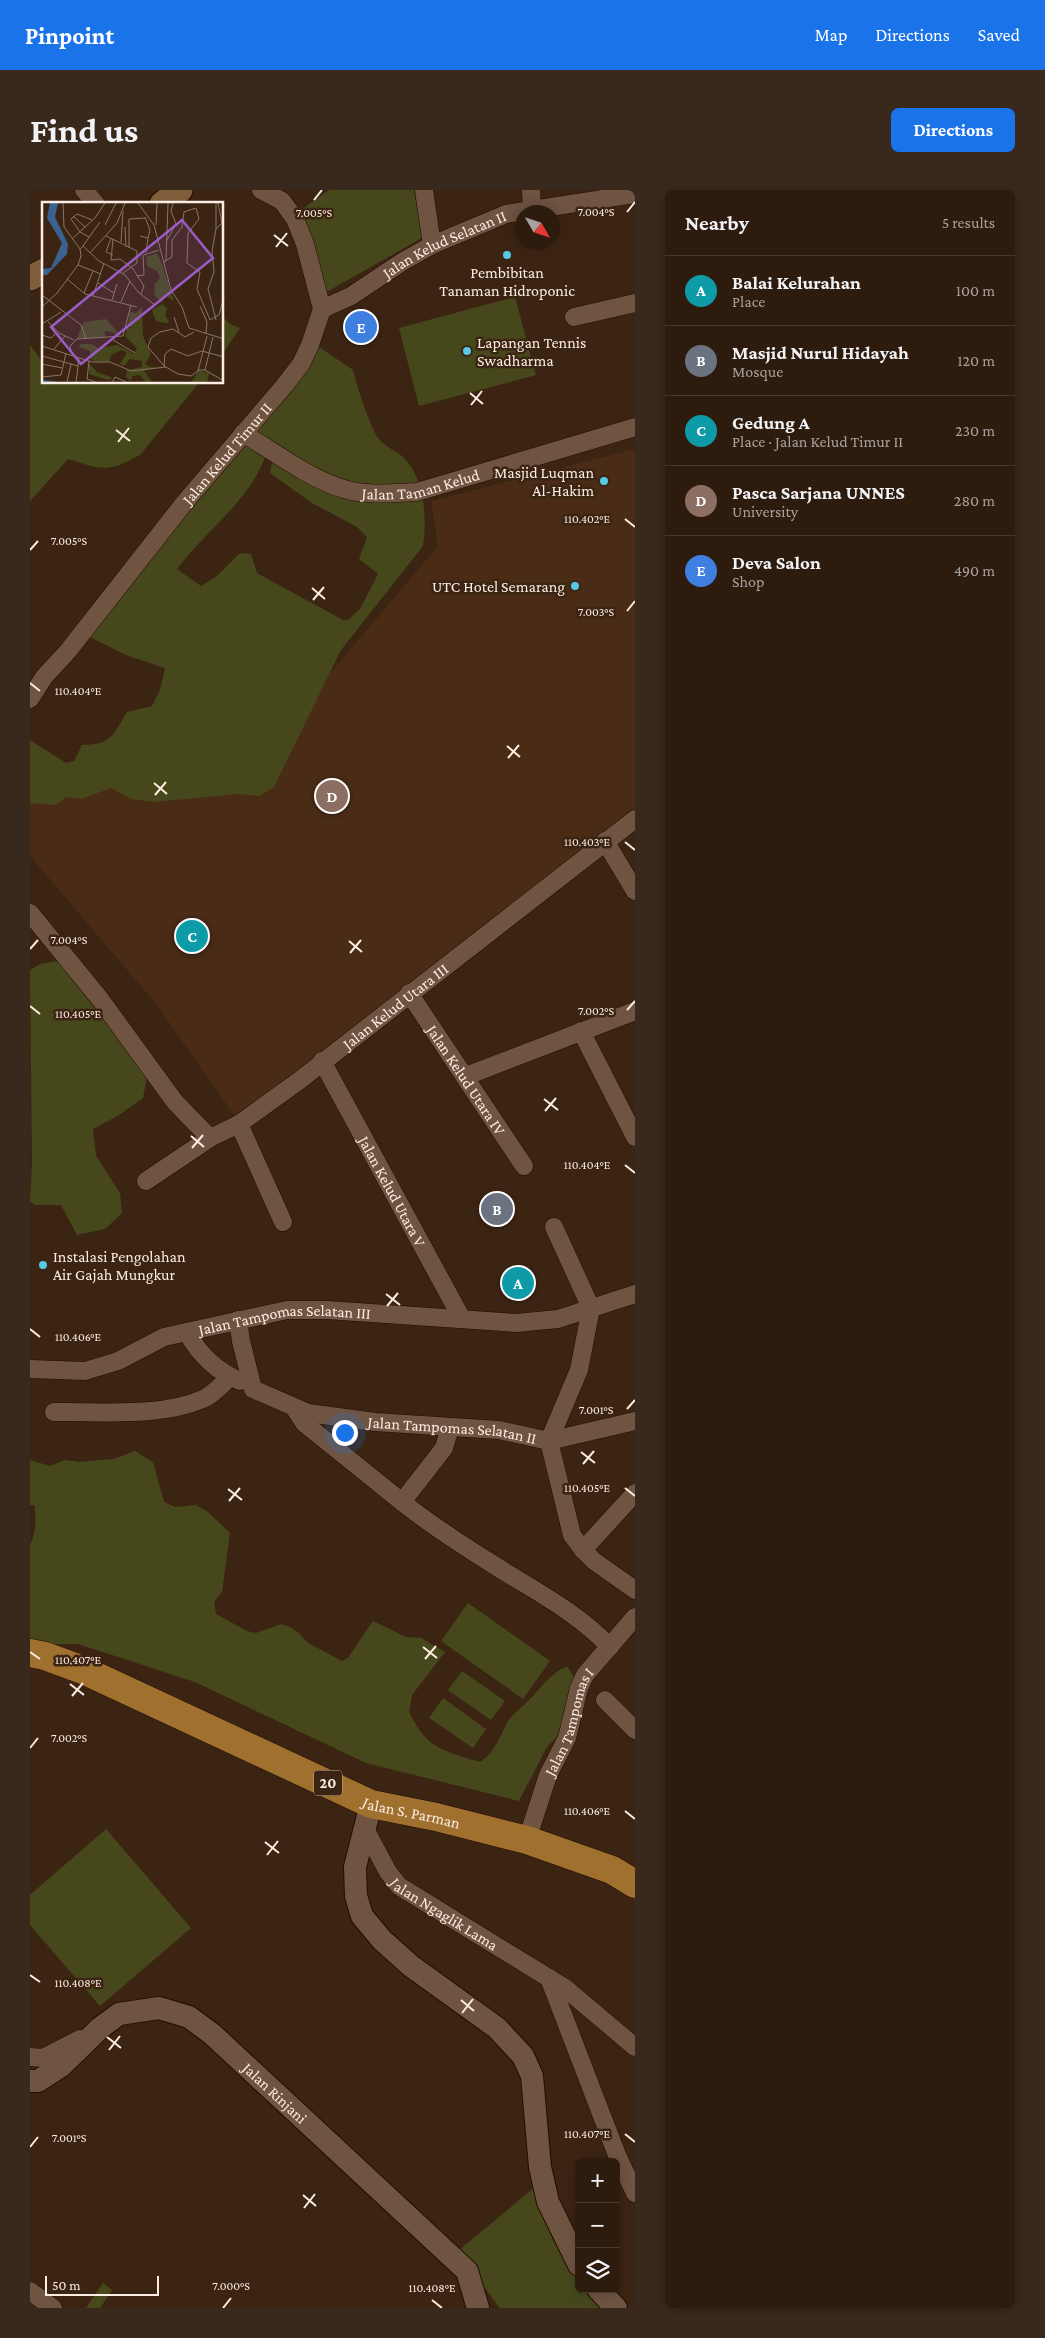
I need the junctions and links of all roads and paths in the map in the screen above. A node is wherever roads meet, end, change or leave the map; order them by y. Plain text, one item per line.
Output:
1 (84, 190) edge
2 (180, 190) edge
3 (261, 190) edge
4 (424, 190) edge
5 (531, 190) edge
6 (635, 194) edge
7 (94, 202) edge
8 (165, 202) edge
9 (532, 205) edge
10 (559, 205) edge
11 (515, 212) edge
12 (432, 245) junction
13 (42, 272) edge
14 (30, 278) edge
15 (635, 303) edge
16 (322, 309) junction
17 (574, 317) dead end
18 (635, 427) edge
19 (243, 433) junction
20 (37, 682) edge
21 (30, 699) edge
22 (635, 818) edge
23 (605, 841) junction
24 (635, 892) edge
25 (30, 913) edge
26 (409, 993) junction
27 (635, 1011) edge
28 (581, 1030) junction
29 (322, 1061) junction
30 (466, 1076) junction
31 (239, 1124) junction
32 (635, 1137) edge
33 (210, 1138) junction
34 (524, 1166) dead end
35 (146, 1181) dead end
36 (283, 1222) dead end
37 (554, 1227) dead end
38 (635, 1294) edge
39 (591, 1308) junction
40 (462, 1319) junction
41 (238, 1320) junction
42 (188, 1334) junction
43 (30, 1369) edge
44 (230, 1377) junction
45 (252, 1389) junction
46 (295, 1409) junction
47 (54, 1412) dead end
48 (635, 1421) edge
49 (450, 1427) junction
50 (548, 1441) junction
51 (635, 1493) edge
52 (402, 1502) junction
53 (583, 1550) junction
54 (635, 1590) edge
55 (635, 1617) edge
56 (610, 1646) junction
57 (30, 1653) edge
58 (604, 1700) dead end
59 (635, 1730) edge
60 (368, 1815) junction
61 (528, 1840) junction
62 (635, 1884) edge
63 (549, 1978) junction
64 (100, 2028) junction
65 (635, 2047) edge
66 (30, 2058) edge
67 (30, 2081) edge
68 (635, 2193) edge
69 (575, 2257) edge
70 (30, 2291) edge
71 (602, 2293) edge
72 (53, 2308) edge
73 (478, 2308) edge
74 (616, 2308) edge

1 - 7 street
2 - 8 main road
3 - 16 street
4 - 12 street
5 - 9 street
6 - 10 street, Jalan Kelud Selatan II
11 - 12 street, Jalan Kelud Selatan II
12 - 16 street, Jalan Kelud Selatan II
13 - 14 main road
15 - 17 street
16 - 19 street, Jalan Kelud Timur II
18 - 19 street, Jalan Taman Kelud
19 - 20 street, Jalan Kelud Timur II
20 - 21 street, Jalan Kelud Timur II
22 - 23 street, Jalan Kelud Utara III
23 - 24 street
23 - 26 street, Jalan Kelud Utara III
25 - 33 street
26 - 29 street, Jalan Kelud Utara III
26 - 30 street, Jalan Kelud Utara IV
27 - 28 street
28 - 30 street
28 - 32 street
29 - 31 street, Jalan Kelud Utara III
29 - 40 street, Jalan Kelud Utara V
30 - 34 street, Jalan Kelud Utara IV
31 - 33 street, Jalan Kelud Utara III
31 - 36 street
33 - 35 street, Jalan Kelud Utara III
37 - 39 street
38 - 39 street, Jalan Tampomas Selatan III
39 - 40 street, Jalan Tampomas Selatan III
39 - 50 street, Jalan Tampomas Selatan II
40 - 41 street, Jalan Tampomas Selatan III
41 - 42 street, Jalan Tampomas Selatan III
41 - 45 street
42 - 43 street, Jalan Tampomas Selatan III
42 - 44 street, Jalan Tampomas Selatan II
44 - 45 street, Jalan Tampomas Selatan II
44 - 47 street
45 - 46 street, Jalan Tampomas Selatan II
46 - 49 street, Jalan Tampomas Selatan II
46 - 52 street
48 - 50 street
49 - 50 street, Jalan Tampomas Selatan II
49 - 52 street
50 - 53 street, Jalan Tampomas Selatan II
51 - 53 street
52 - 56 street
53 - 54 street, Jalan Tampomas Selatan II
55 - 56 street, Jalan Tampomas I
56 - 61 street, Jalan Tampomas I
57 - 60 highway, Jalan S. Parman / 20
58 - 59 street
60 - 61 highway, Jalan S. Parman / 20
60 - 63 street, Jalan Ngaglik Lama
60 - 69 street
61 - 62 highway, Jalan S. Parman / 20
63 - 65 street, Jalan Ngaglik Lama
63 - 68 street
64 - 66 street
64 - 67 street, Jalan Rinjani
64 - 73 street, Jalan Rinjani
70 - 72 street
71 - 74 street

